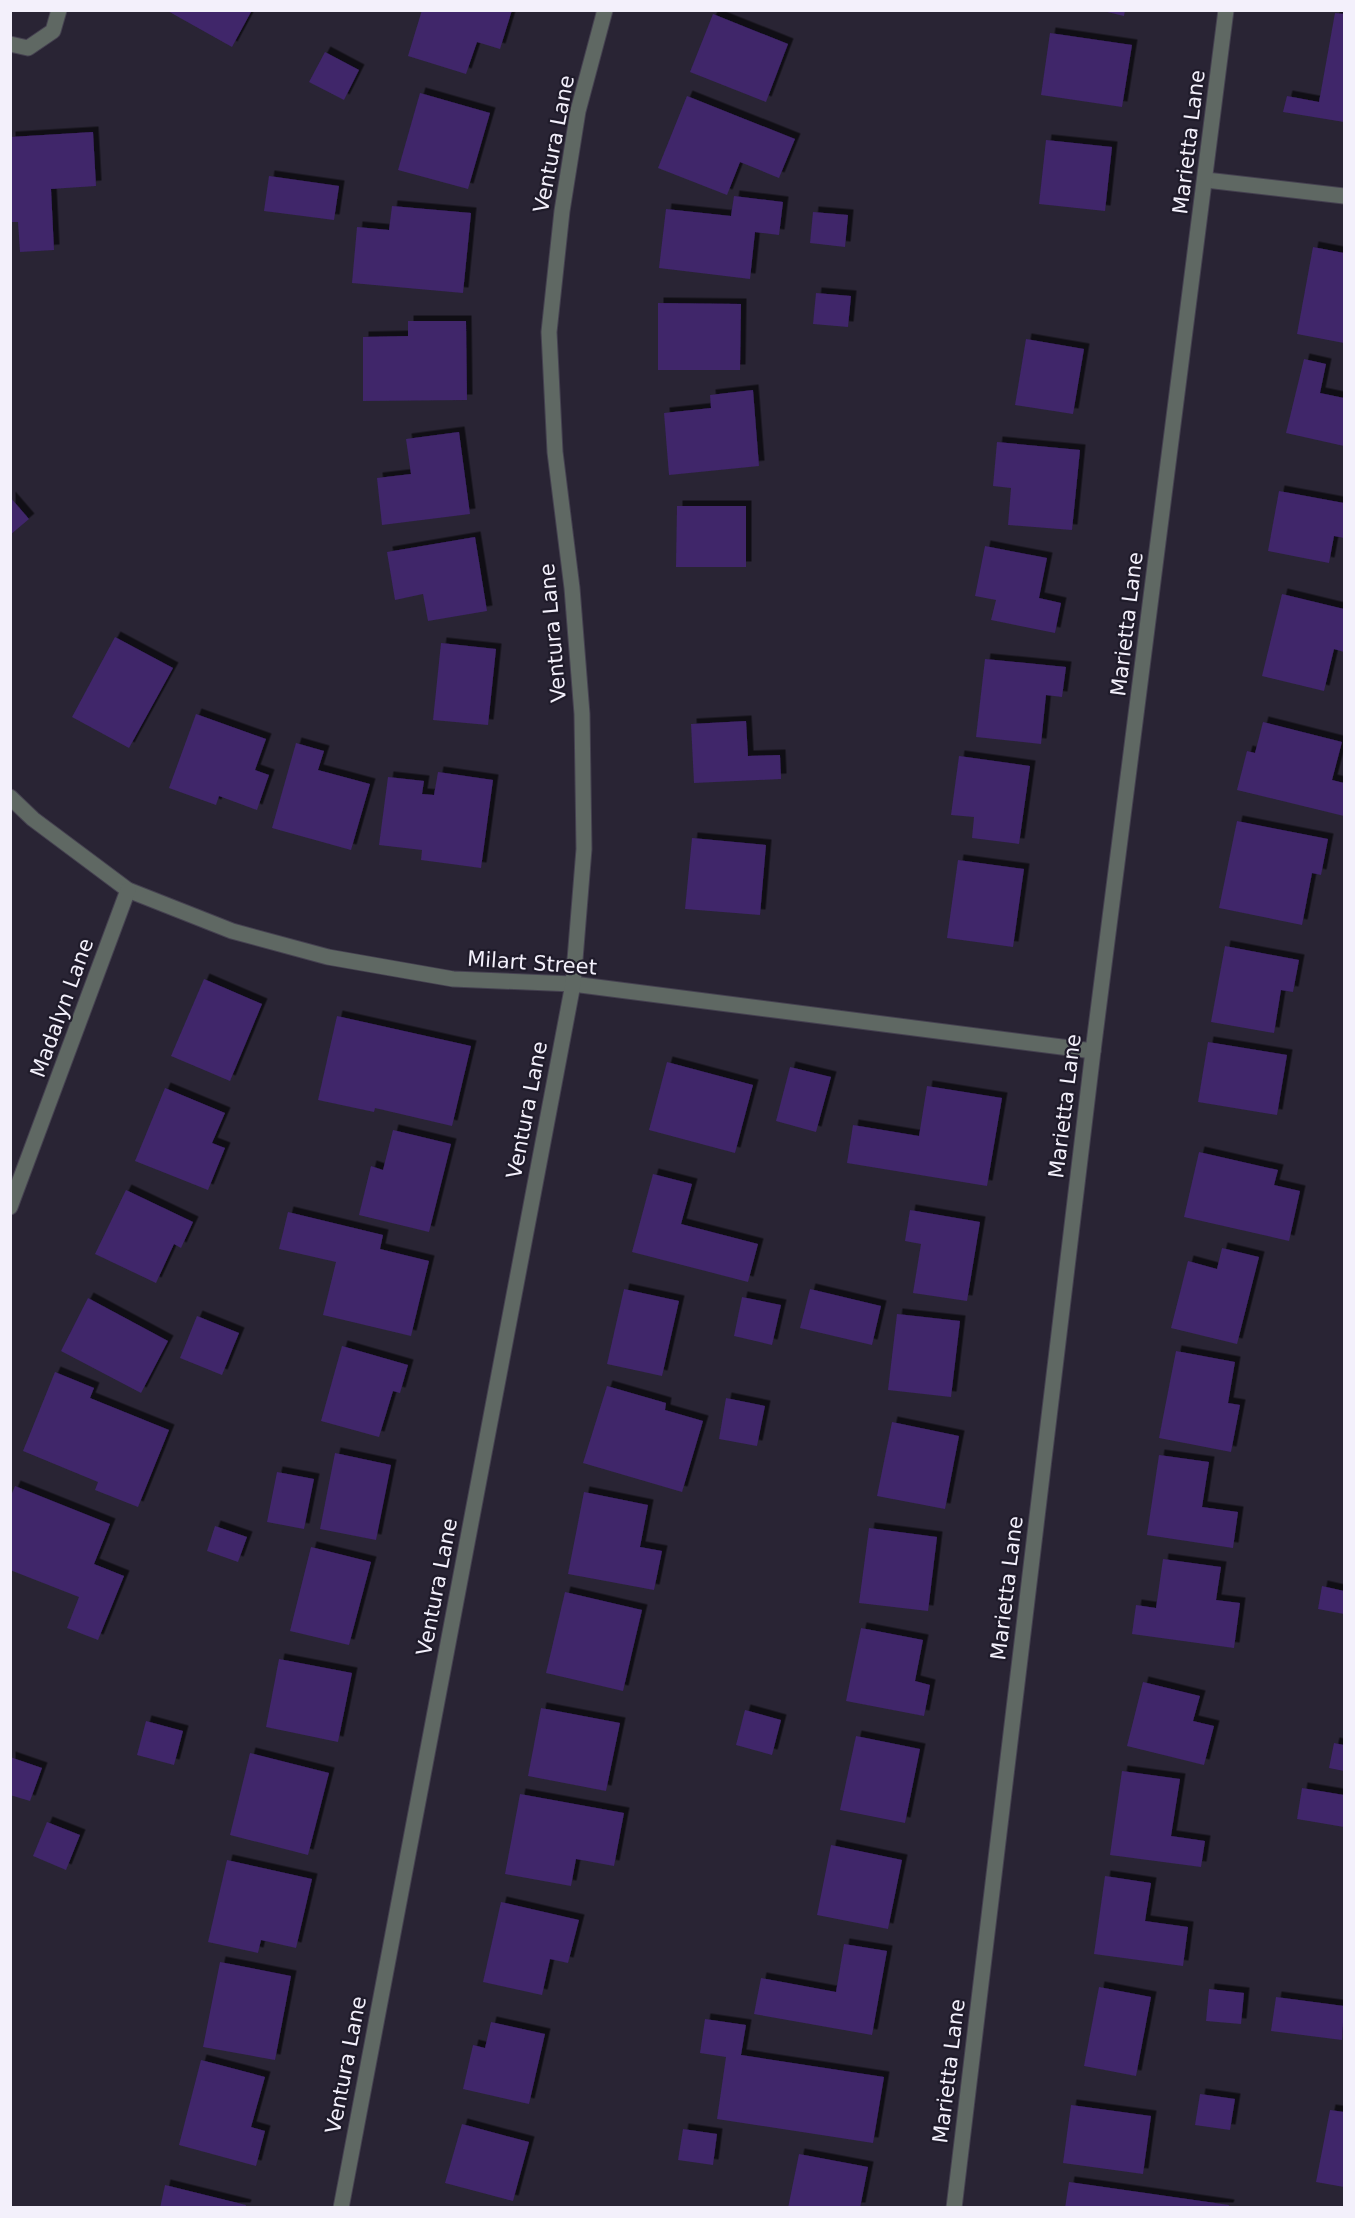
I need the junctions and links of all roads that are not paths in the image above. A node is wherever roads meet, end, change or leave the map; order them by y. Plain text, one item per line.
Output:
1 (59, 10) edge
2 (605, 10) edge
3 (1226, 10) edge
4 (10, 44) edge
5 (1206, 180) junction
6 (1344, 196) edge
7 (10, 797) edge
8 (128, 890) junction
9 (573, 984) junction
10 (1093, 1051) junction
11 (10, 1208) edge
12 (341, 2208) edge
13 (954, 2208) edge

1 - 4 street
2 - 9 street, Ventura Lane
3 - 5 street, Marietta Lane
5 - 6 street
5 - 10 street, Marietta Lane
7 - 8 street, Milart Street
8 - 9 street, Milart Street
8 - 11 street, Madalyn Lane
9 - 10 street, Milart Street
9 - 12 street, Ventura Lane
10 - 13 street, Marietta Lane

